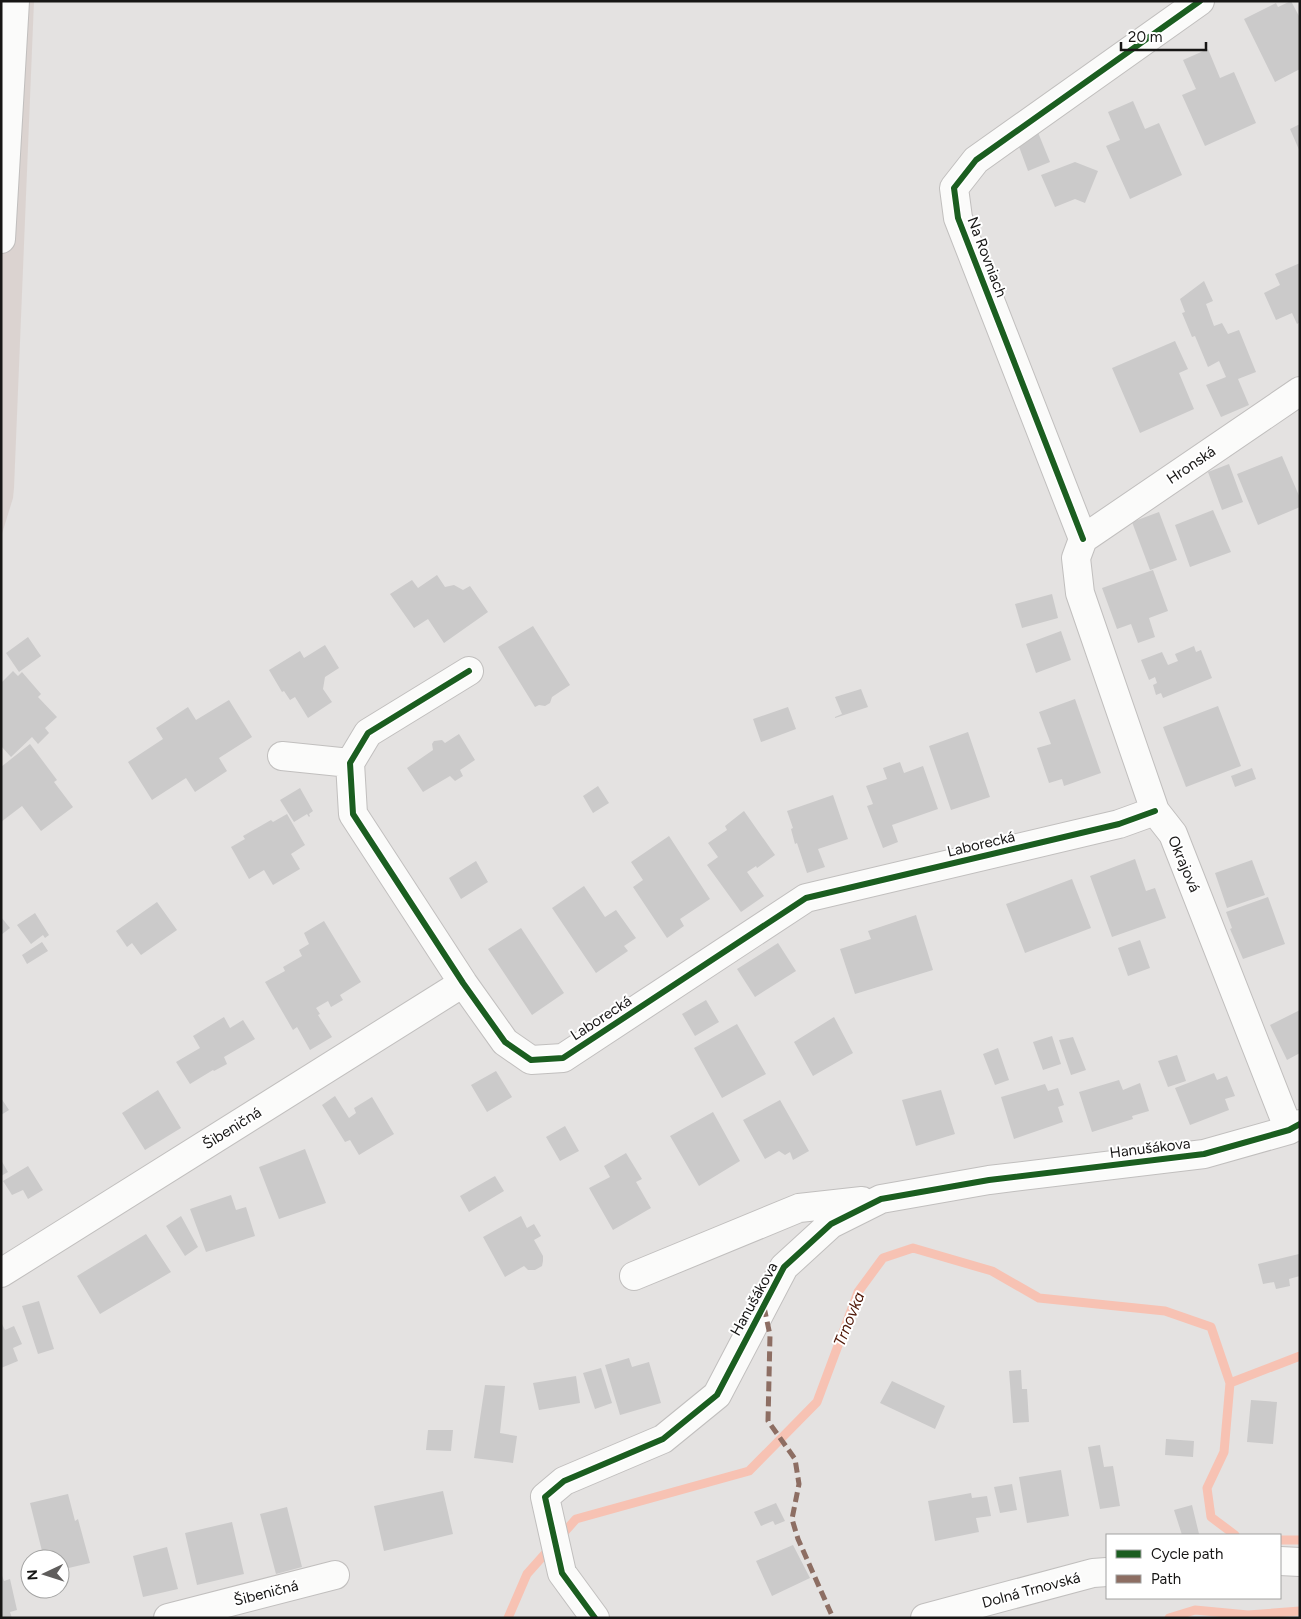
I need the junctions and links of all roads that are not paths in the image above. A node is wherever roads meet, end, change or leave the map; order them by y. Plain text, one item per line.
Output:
1 (15, 1) edge
2 (1200, 1) edge
3 (1, 239) edge
4 (1300, 391) edge
5 (1083, 539) junction
6 (470, 672) dead end
7 (282, 756) dead end
8 (350, 763) junction
9 (1155, 812) junction
10 (463, 983) junction
11 (1295, 1127) edge
12 (881, 1199) junction
13 (1, 1273) edge
14 (634, 1276) dead end
15 (1281, 1562) edge
16 (1300, 1562) edge
17 (1106, 1572) edge
18 (335, 1575) dead end
19 (168, 1618) edge
20 (595, 1618) edge
21 (925, 1618) edge

1 - 3 street
2 - 5 street, Na Rovniach
4 - 5 street, Hronská
5 - 9 street, Okrajová
6 - 8 street
7 - 8 street
8 - 10 street, Laborecká
9 - 10 street, Laborecká
9 - 11 street, Okrajová
10 - 13 street, Šibeničná
11 - 12 street, Hanušákova
12 - 14 street, Hanušákova
12 - 20 street, Hanušákova
15 - 16 street
17 - 21 street, Dolná Trnovská
18 - 19 street, Šibeničná

